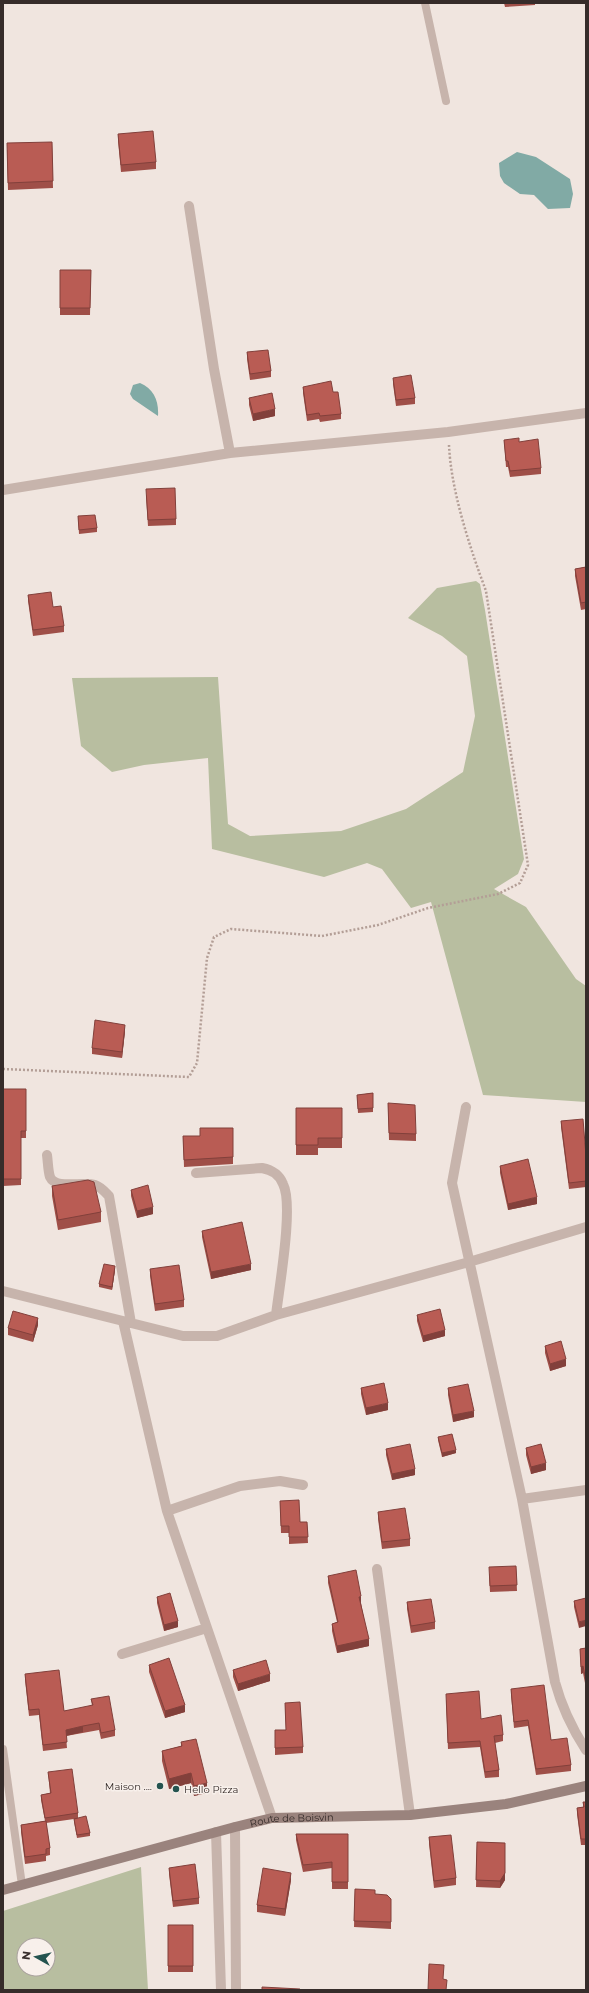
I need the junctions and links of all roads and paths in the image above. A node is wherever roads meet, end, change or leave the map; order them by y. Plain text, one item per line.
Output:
1 (425, 3) edge
2 (446, 101) dead end
3 (189, 206) dead end
4 (586, 413) edge
5 (448, 432) junction
6 (230, 453) junction
7 (3, 490) edge
8 (3, 1069) edge
9 (466, 1107) dead end
10 (47, 1156) dead end
11 (196, 1172) dead end
12 (586, 1226) edge
13 (469, 1262) junction
14 (3, 1291) edge
15 (276, 1315) junction
16 (127, 1322) junction
17 (303, 1485) dead end
18 (586, 1490) edge
19 (522, 1499) junction
20 (166, 1512) junction
21 (377, 1569) dead end
22 (207, 1628) junction
23 (122, 1654) dead end
24 (3, 1749) edge
25 (586, 1750) edge
26 (586, 1786) edge
27 (410, 1815) junction
28 (272, 1818) junction
29 (235, 1826) junction
30 (216, 1832) junction
31 (22, 1885) junction
32 (3, 1890) edge
33 (221, 1990) edge
34 (236, 1990) edge

1 - 2 lane
3 - 6 street
4 - 5 street
5 - 6 street
5 - 8 path
6 - 7 street
9 - 13 street
10 - 16 street
11 - 15 street
12 - 13 street
13 - 15 street
13 - 19 street
14 - 16 street
15 - 16 street
16 - 20 street
17 - 20 street
18 - 19 street
19 - 25 street
20 - 22 street
21 - 27 street
22 - 23 street
22 - 28 street
24 - 31 lane
26 - 27 main road, Route de Boisvin
27 - 28 main road, Route de Boisvin
28 - 29 main road, Route de Boisvin
29 - 30 main road, Route de Boisvin
29 - 34 street
30 - 31 main road, Route de Boisvin
30 - 33 street
31 - 32 main road, Route de Boisvin

